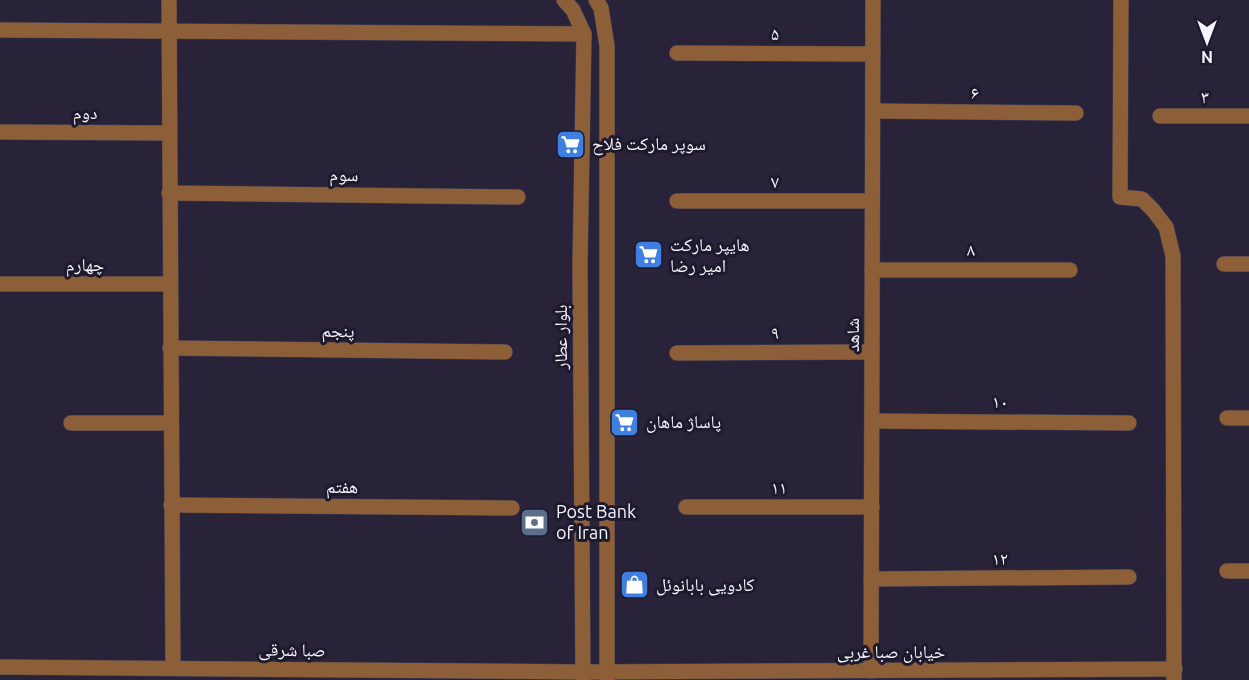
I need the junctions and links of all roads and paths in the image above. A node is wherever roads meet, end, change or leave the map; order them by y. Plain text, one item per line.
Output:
1 (169, 0) edge
2 (564, 0) edge
3 (596, 0) edge
4 (873, 0) edge
5 (1121, 0) edge
6 (0, 30) edge
7 (169, 32) junction
8 (584, 34) junction
9 (677, 53) dead end
10 (873, 54) junction
11 (873, 111) junction
12 (1076, 113) dead end
13 (1161, 116) dead end
14 (1249, 116) edge
15 (0, 132) edge
16 (169, 133) junction
17 (169, 193) junction
18 (518, 197) dead end
19 (677, 201) dead end
20 (872, 201) junction
21 (1224, 264) dead end
22 (1249, 264) edge
23 (872, 270) junction
24 (1070, 270) dead end
25 (0, 284) edge
26 (170, 284) junction
27 (170, 348) junction
28 (505, 352) dead end
29 (872, 352) junction
30 (677, 353) dead end
31 (1227, 418) dead end
32 (1249, 418) edge
33 (872, 421) junction
34 (71, 423) dead end
35 (171, 423) junction
36 (1129, 423) dead end
37 (171, 506) junction
38 (686, 507) dead end
39 (872, 507) junction
40 (513, 508) dead end
41 (1227, 571) dead end
42 (1249, 571) edge
43 (1129, 577) dead end
44 (871, 579) junction
45 (0, 667) edge
46 (173, 668) junction
47 (871, 671) junction
48 (356, 675) edge
49 (951, 675) edge
50 (1175, 675) edge
51 (583, 676) edge
52 (607, 676) edge

1 - 7 street
2 - 8 street, بلوار عطار
3 - 52 street
4 - 10 street, شاهد
5 - 50 street
6 - 7 street
7 - 8 street
7 - 16 street
8 - 51 street, بلوار عطار
9 - 10 street, ۵
10 - 11 street, شاهد
11 - 12 street, ۶
11 - 20 street, شاهد
13 - 14 street, ۳
15 - 16 street, دوم
16 - 17 street
17 - 18 street, سوم
17 - 26 street
19 - 20 street, ۷
20 - 23 street, شاهد
21 - 22 street
23 - 24 street, ۸
23 - 29 street, شاهد
25 - 26 street, چهارم
26 - 27 street
27 - 28 street, پنجم
27 - 35 street
29 - 30 street, ۹
29 - 33 street, شاهد
31 - 32 street
33 - 36 street, ۱۰
33 - 39 street, شاهد
34 - 35 street
35 - 37 street
37 - 40 street, هفتم
37 - 46 street
38 - 39 street, ۱۱
39 - 44 street, شاهد
41 - 42 street
43 - 44 street, ۱۲
44 - 47 street, شاهد
45 - 46 street, صبا شرقی
46 - 48 street, صبا شرقی
47 - 49 street, خیابان صبا غربی
47 - 52 street, خیابان صبا غربی
48 - 51 street, صبا شرقی
49 - 50 street, خیابان صبا غربی
51 - 52 street, خیابان صبا غربی

